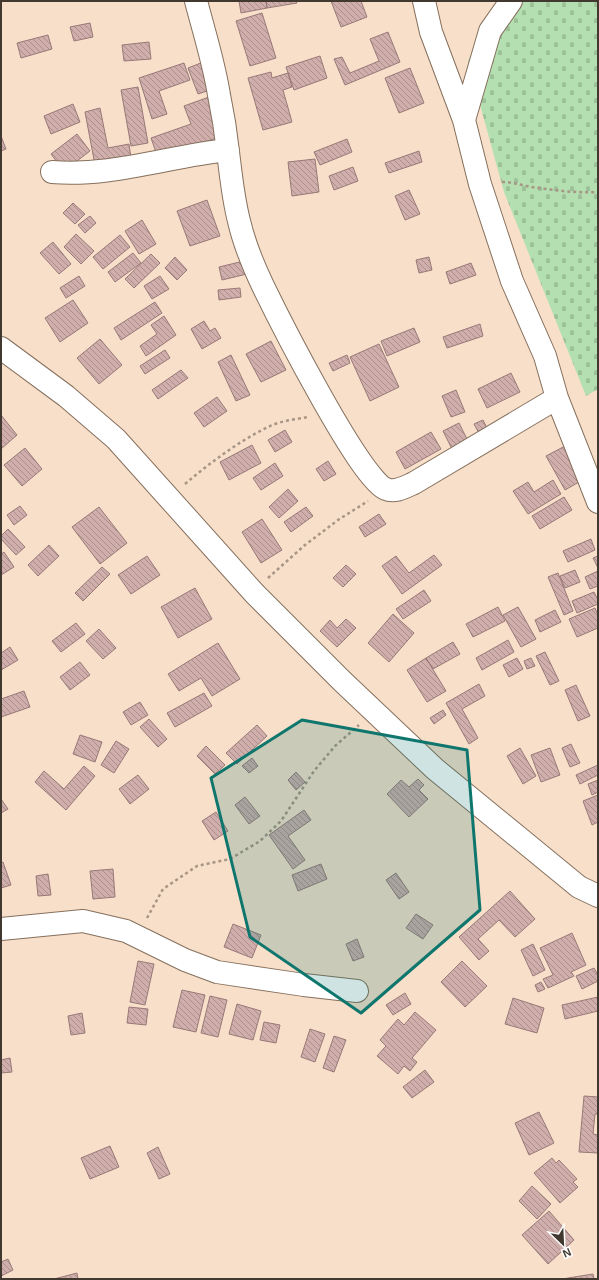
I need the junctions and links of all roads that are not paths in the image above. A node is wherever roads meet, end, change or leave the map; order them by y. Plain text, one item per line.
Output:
1 (196, 1) edge
2 (424, 1) edge
3 (511, 1) edge
4 (464, 120) junction
5 (228, 150) junction
6 (52, 172) dead end
7 (1, 348) edge
8 (558, 398) junction
9 (598, 502) edge
10 (598, 896) edge
11 (1, 929) edge
12 (357, 991) dead end

1 - 5 street
2 - 4 street
3 - 4 street
4 - 8 street
5 - 6 street
5 - 8 street
7 - 10 street
8 - 9 street
11 - 12 street

